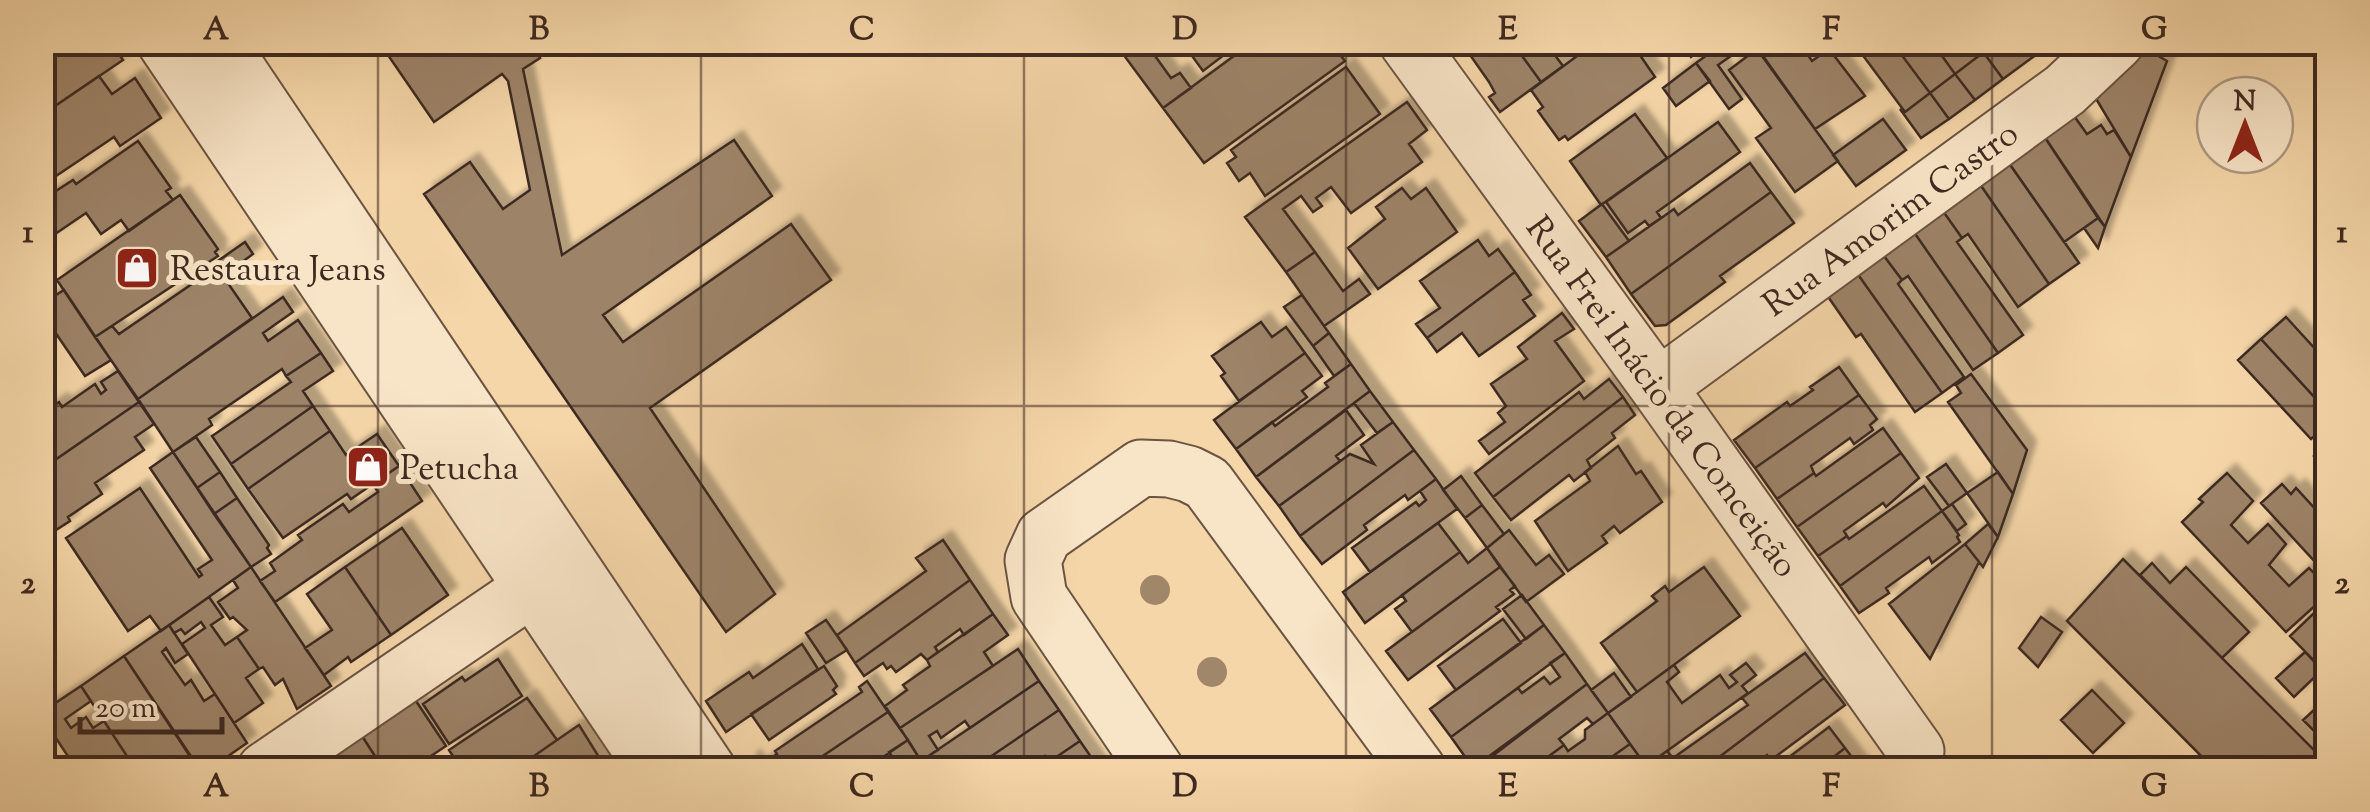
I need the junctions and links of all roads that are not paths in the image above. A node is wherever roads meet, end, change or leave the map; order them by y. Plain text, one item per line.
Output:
1 (165, 42) edge
2 (219, 42) edge
3 (1407, 42) edge
4 (2116, 42) edge
5 (1658, 388) junction
6 (551, 575) junction
7 (1916, 752) dead end
8 (265, 770) edge
9 (654, 770) edge
10 (708, 770) edge
11 (1156, 770) edge
12 (1418, 770) edge

1 - 6 street
2 - 6 street
3 - 5 street, Rua Frei Inácio da Conceição
4 - 5 street, Rua Amorim Castro
5 - 7 street, Rua Frei Inácio da Conceição
6 - 8 street
6 - 9 street
6 - 10 street
11 - 12 street

